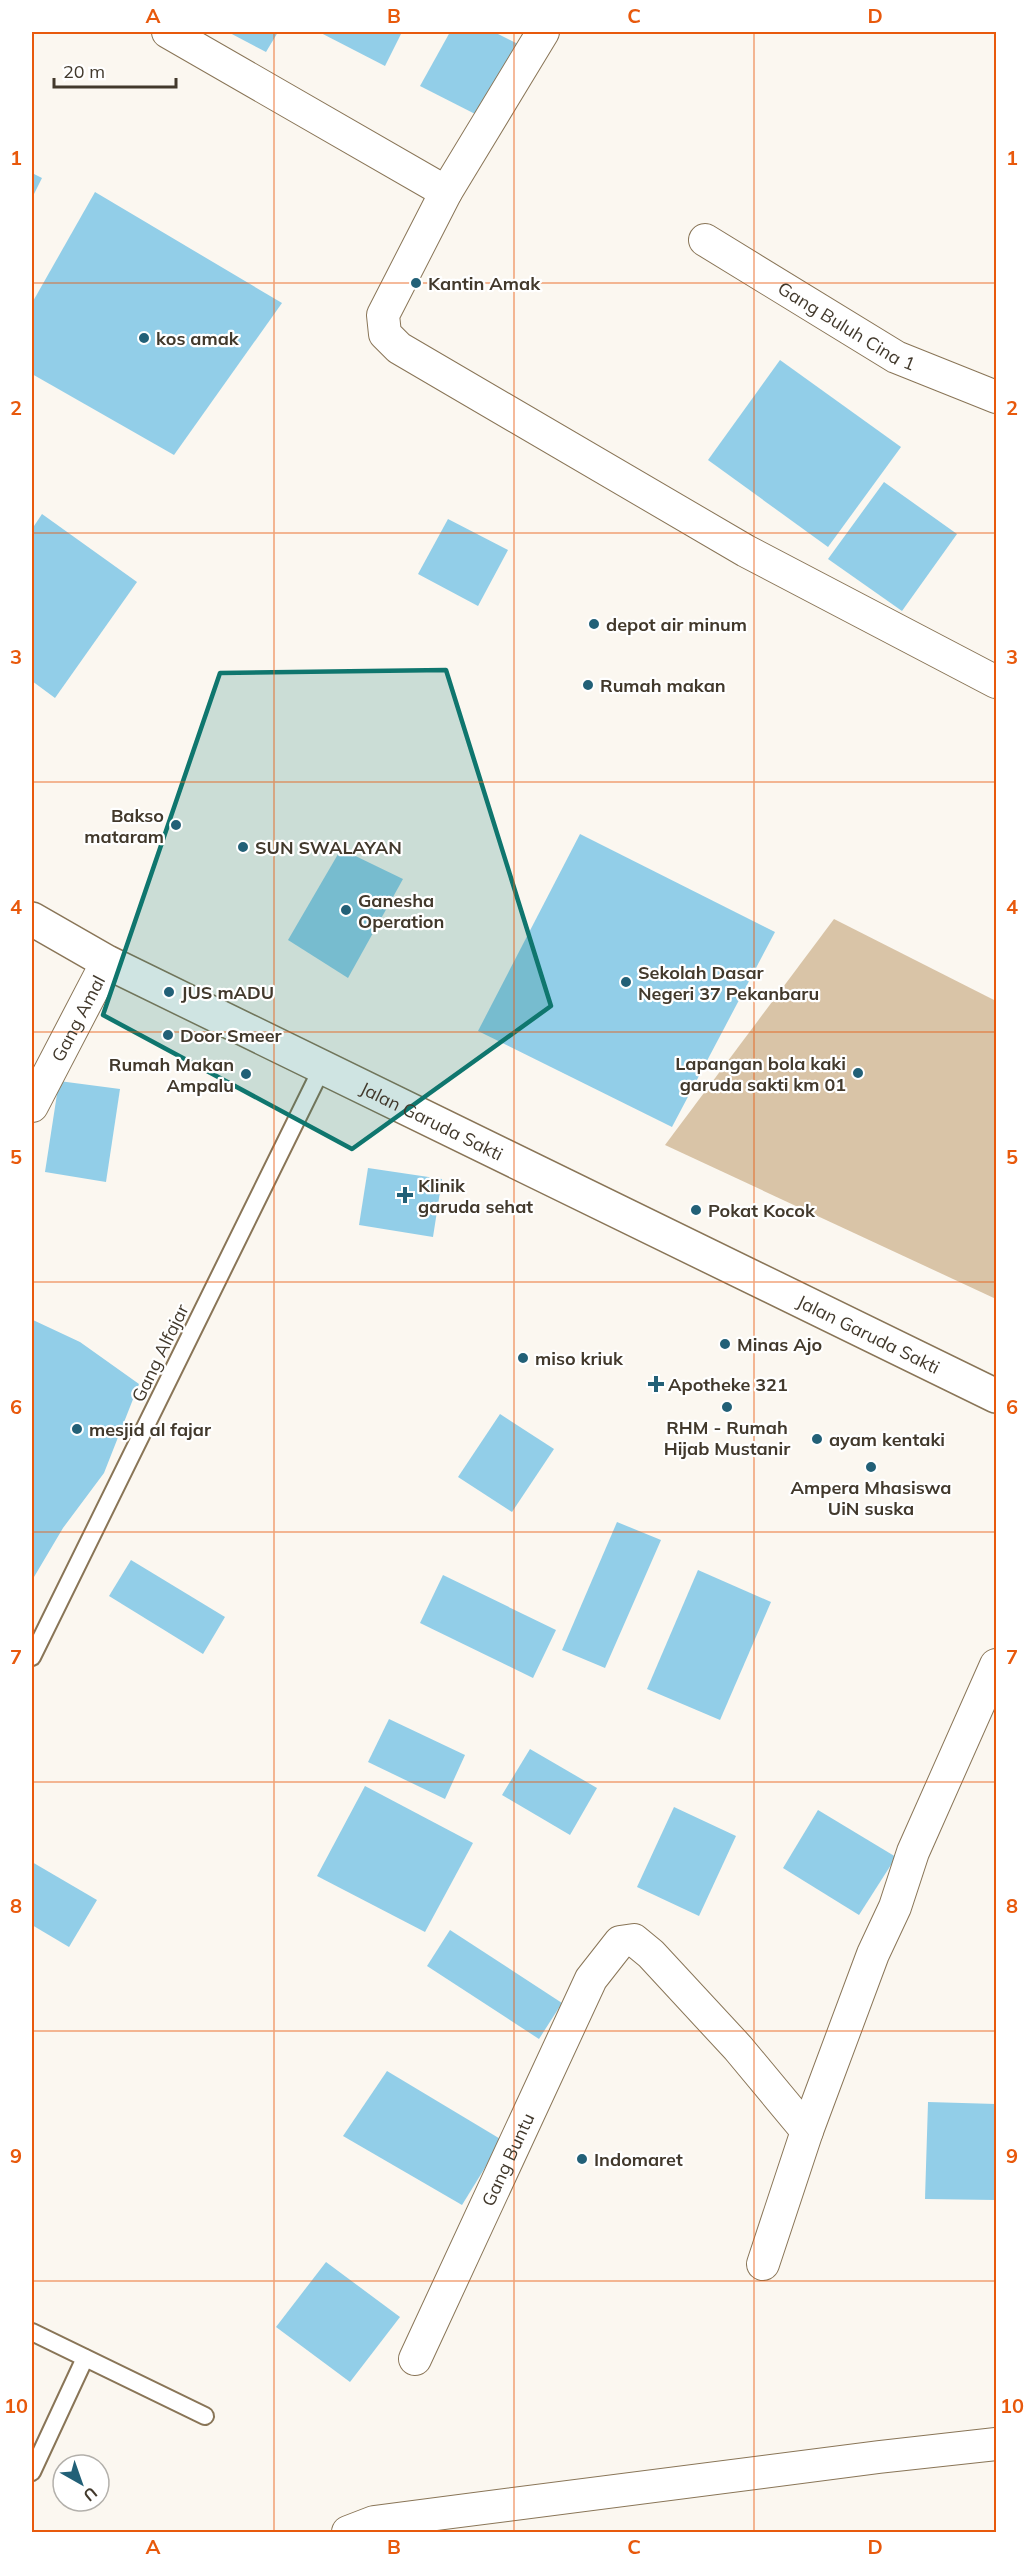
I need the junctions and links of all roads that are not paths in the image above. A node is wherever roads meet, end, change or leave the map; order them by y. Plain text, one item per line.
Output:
1 (168, 32) edge
2 (543, 32) edge
3 (447, 192) junction
4 (705, 240) dead end
5 (996, 397) edge
6 (996, 682) edge
7 (32, 919) edge
8 (107, 962) junction
9 (323, 1066) junction
10 (32, 1106) edge
11 (996, 1396) edge
12 (32, 1657) edge
13 (996, 1665) edge
14 (807, 2131) junction
15 (763, 2264) dead end
16 (32, 2331) edge
17 (85, 2358) junction
18 (415, 2359) dead end
19 (205, 2416) dead end
20 (996, 2444) edge
21 (32, 2472) edge
22 (348, 2532) edge

1 - 3 street
2 - 3 street
3 - 6 street
4 - 5 street, Gang Buluh Cina 1
7 - 8 highway, Jalan Garuda Sakti
8 - 9 highway, Jalan Garuda Sakti
8 - 10 street, Gang Amal
9 - 11 highway, Jalan Garuda Sakti
9 - 12 lane, Gang Alfajar
13 - 14 street
14 - 15 street
14 - 18 street, Gang Buntu
16 - 17 lane
17 - 19 lane
17 - 21 lane
20 - 22 street

